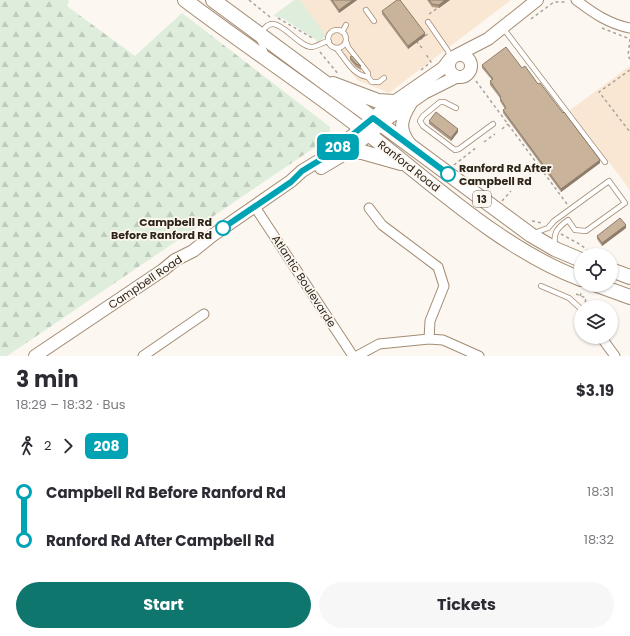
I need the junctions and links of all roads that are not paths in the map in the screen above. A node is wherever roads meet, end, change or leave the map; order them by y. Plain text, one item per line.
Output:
1 (185, 0) edge
2 (213, 0) edge
3 (584, 0) edge
4 (538, 1) edge
5 (572, 1) edge
6 (366, 10) dead end
7 (590, 10) junction
8 (374, 21) dead end
9 (428, 22) dead end
10 (346, 25) dead end
11 (502, 28) junction
12 (630, 28) edge
13 (342, 32) junction
14 (260, 36) junction
15 (488, 39) junction
16 (329, 41) junction
17 (346, 41) junction
18 (336, 48) junction
19 (453, 56) junction
20 (471, 66) junction
21 (283, 72) junction
22 (368, 77) junction
23 (456, 77) junction
24 (317, 78) junction
25 (384, 78) dead end
26 (413, 100) junction
27 (394, 102) junction
28 (456, 108) dead end
29 (377, 121) junction
30 (493, 124) dead end
31 (365, 131) junction
32 (412, 147) junction
33 (348, 152) junction
34 (605, 162) dead end
35 (411, 166) junction
36 (293, 180) junction
37 (255, 207) junction
38 (369, 208) dead end
39 (531, 235) junction
40 (555, 249) junction
41 (574, 257) edge
42 (618, 273) edge
43 (630, 277) edge
44 (574, 281) edge
45 (541, 286) dead end
46 (618, 292) edge
47 (630, 296) edge
48 (574, 303) edge
49 (204, 314) dead end
50 (429, 339) junction
51 (606, 344) edge
52 (35, 356) edge
53 (143, 356) edge
54 (353, 356) edge
55 (357, 356) edge
56 (479, 356) edge
57 (615, 356) edge

1 - 21 main road, Ranford Road / 13
2 - 14 main road, Ranford Road / 13
3 - 7 street
4 - 11 street, Campbell Road
5 - 7 street
6 - 8 lane
7 - 12 street
9 - 19 lane
10 - 13 lane
11 - 15 street, Campbell Road
11 - 34 lane
13 - 16 lane
13 - 17 lane
14 - 16 lane
14 - 21 lane
14 - 24 main road, Ranford Road / 13
15 - 19 street, Campbell Road
15 - 20 street, Campbell Road
16 - 18 lane
17 - 18 lane
17 - 22 lane
18 - 22 lane
19 - 20 street
19 - 23 street
19 - 27 street, Campbell Road
20 - 23 street
21 - 31 main road, Ranford Road / 13
22 - 25 lane
23 - 26 street, Campbell Road
24 - 27 main road
24 - 29 main road, Ranford Road / 13
26 - 29 street, Campbell Road
26 - 32 street, Campbell Road
27 - 29 street, Campbell Road
28 - 30 lane
29 - 31 street, Campbell Road
29 - 32 main road, Ranford Road / 13
31 - 33 street, Campbell Road
31 - 35 main road, Ranford Road / 13
31 - 36 street, Campbell Road
32 - 39 main road, Ranford Road / 13
33 - 35 main road
33 - 36 street, Campbell Road
35 - 44 main road, Ranford Road / 13
36 - 37 street, Campbell Road
37 - 52 street, Campbell Road
37 - 54 street, Atlantic Boulevarde
38 - 50 street
39 - 40 main road, Ranford Road / 13
39 - 40 lane
40 - 41 main road, Ranford Road / 13
42 - 43 main road
45 - 48 lane
46 - 47 main road
49 - 53 street
50 - 55 street
50 - 56 street
51 - 57 street

